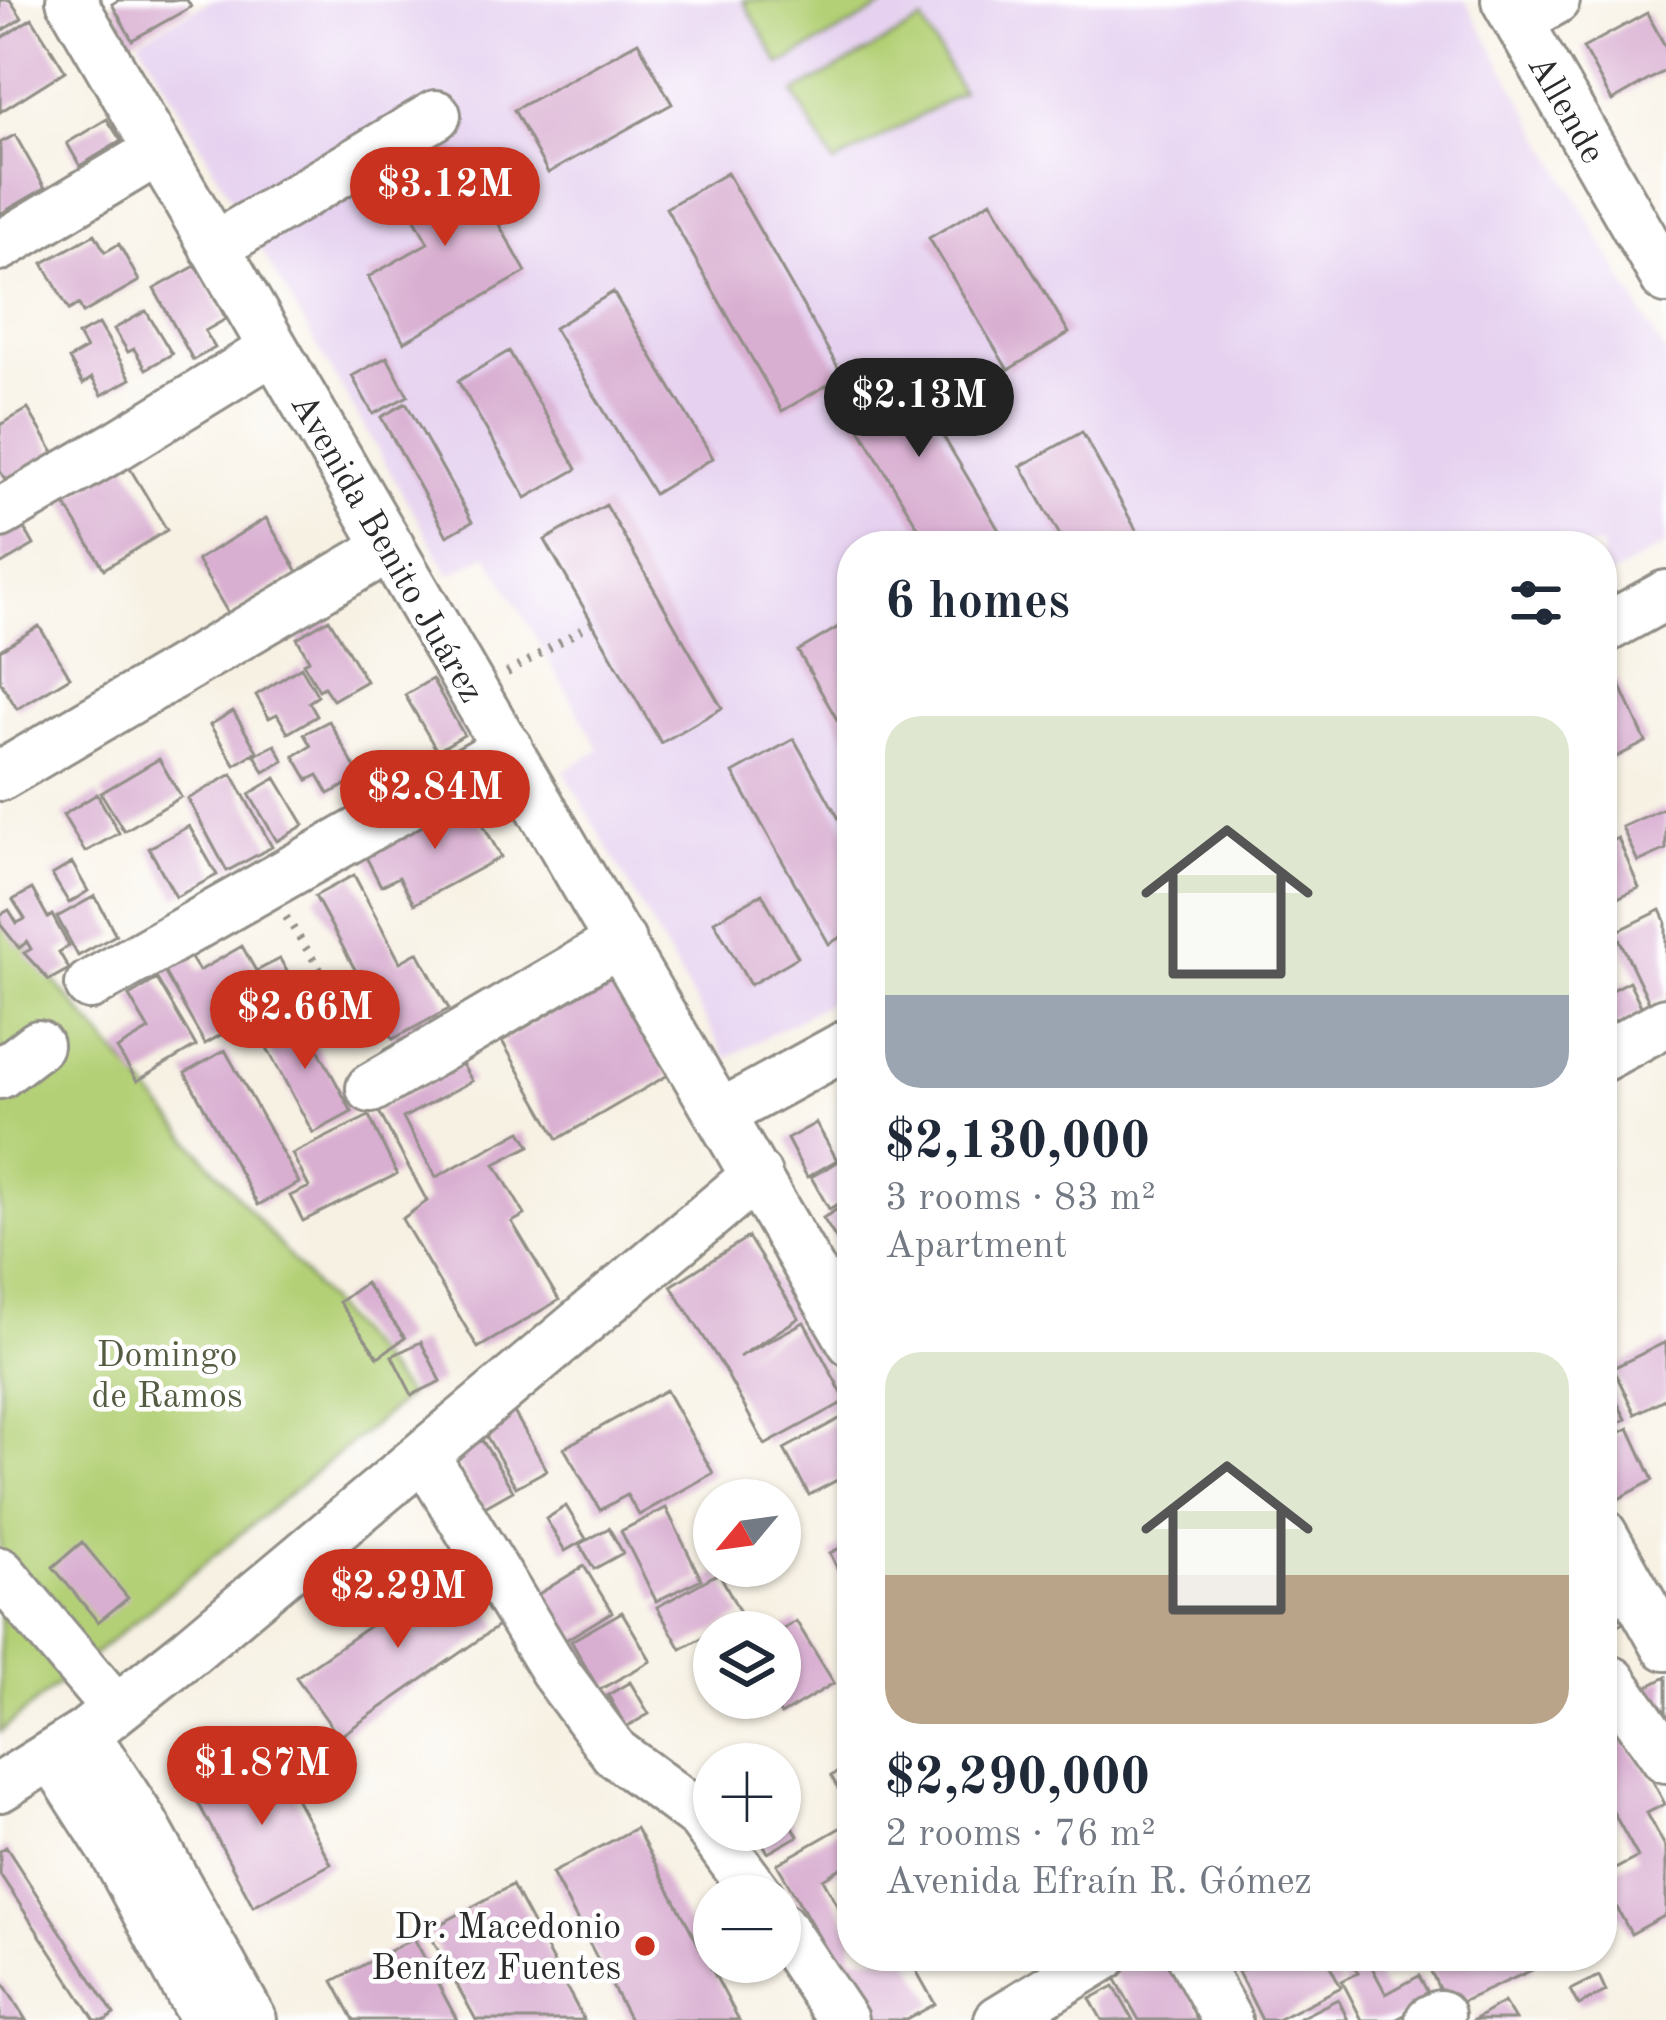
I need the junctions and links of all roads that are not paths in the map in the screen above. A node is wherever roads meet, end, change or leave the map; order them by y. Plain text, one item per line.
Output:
1 (71, 0) edge
2 (1526, 7) edge
3 (436, 115) dead end
4 (158, 151) junction
5 (0, 246) edge
6 (214, 247) junction
7 (1660, 255) edge
8 (274, 350) junction
9 (0, 513) edge
10 (390, 547) junction
11 (1666, 595) edge
12 (1617, 622) edge
13 (508, 748) junction
14 (0, 776) edge
15 (621, 941) junction
16 (90, 986) dead end
17 (1666, 1022) edge
18 (837, 1050) edge
19 (1617, 1050) edge
20 (380, 1082) road end
21 (721, 1114) junction
22 (757, 1175) junction
23 (837, 1316) edge
24 (424, 1455) junction
25 (1617, 1560) edge
26 (0, 1572) edge
27 (1666, 1649) edge
28 (1617, 1678) edge
29 (1617, 1697) edge
30 (84, 1732) junction
31 (1666, 1758) edge
32 (0, 1786) edge
33 (744, 1875) edge
34 (801, 1957) edge
35 (1079, 1971) edge
36 (1200, 1971) edge
37 (205, 2020) edge
38 (252, 2020) edge
39 (843, 2020) edge
40 (999, 2020) edge
41 (1227, 2020) edge

1 - 4 street, Avenida Benito Juárez
2 - 7 street, Allende
3 - 6 street
4 - 5 street
4 - 6 street, Avenida Benito Juárez
6 - 8 street, Avenida Benito Juárez
8 - 9 street
8 - 10 street, Avenida Benito Juárez
10 - 13 street, Avenida Benito Juárez
10 - 14 street
11 - 12 street
13 - 15 street, Avenida Benito Juárez
13 - 16 street
15 - 20 street
15 - 21 street, Avenida Benito Juárez
17 - 19 street
18 - 21 street
21 - 22 street, Avenida Benito Juárez
22 - 23 street, Avenida Benito Juárez
22 - 24 street
24 - 30 street
24 - 33 street
25 - 27 street
26 - 30 street
27 - 28 street
29 - 31 street
30 - 32 street
30 - 37 street
30 - 38 street
34 - 39 street
35 - 40 street
36 - 41 street

